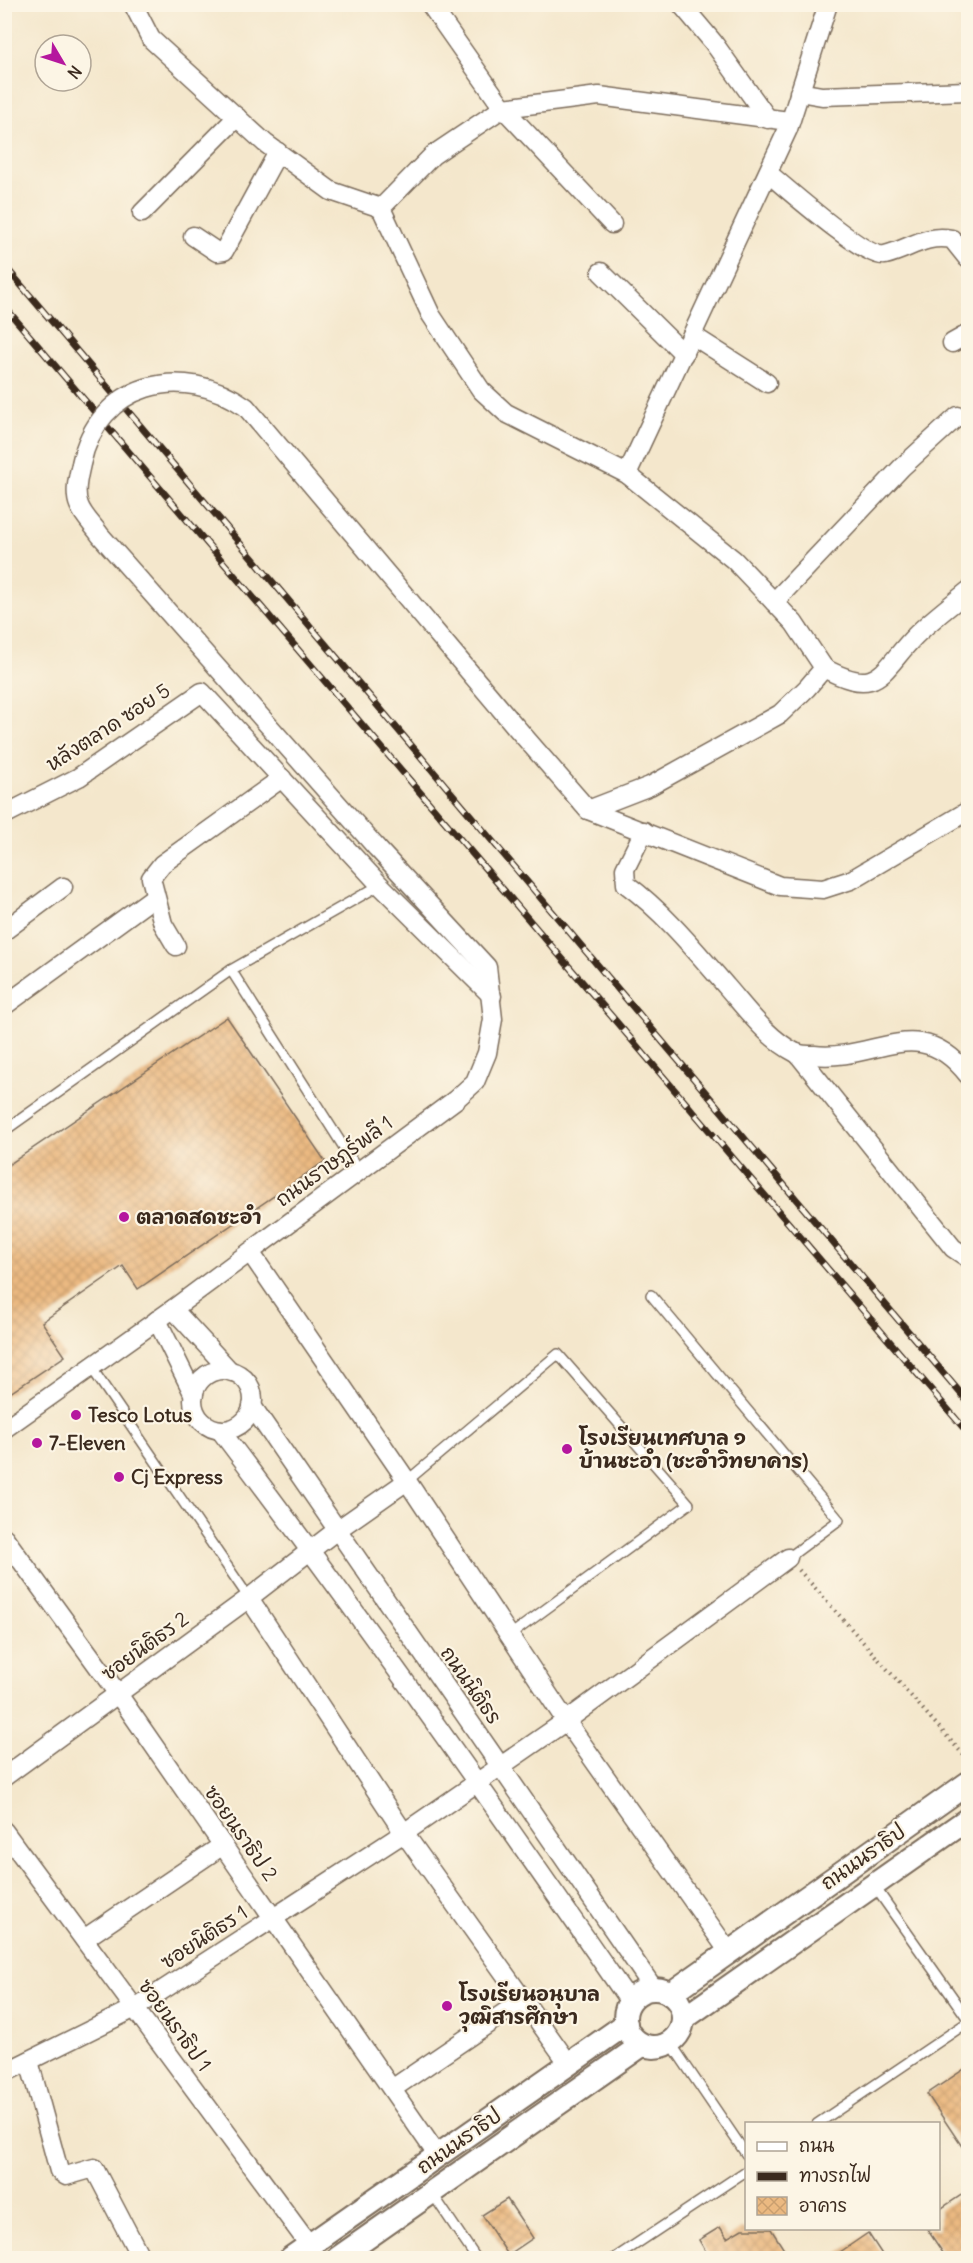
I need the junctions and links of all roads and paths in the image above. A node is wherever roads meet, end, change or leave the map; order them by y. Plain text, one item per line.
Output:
1 (133, 4) edge
2 (430, 4) edge
3 (681, 4) edge
4 (828, 4) edge
5 (969, 91) edge
6 (799, 92) junction
7 (503, 108) junction
8 (237, 117) junction
9 (768, 119) junction
10 (789, 121) junction
11 (278, 152) junction
12 (768, 173) junction
13 (381, 208) junction
14 (142, 213) dead end
15 (612, 224) dead end
16 (194, 236) dead end
17 (969, 259) edge
18 (600, 272) dead end
19 (969, 334) edge
20 (693, 335) junction
21 (952, 343) dead end
22 (684, 354) junction
23 (766, 383) dead end
24 (958, 416) dead end
25 (627, 474) junction
26 (969, 591) edge
27 (774, 602) junction
28 (824, 668) junction
29 (282, 778) junction
30 (588, 810) junction
31 (969, 811) edge
32 (4, 814) edge
33 (644, 831) junction
34 (380, 885) junction
35 (63, 887) dead end
36 (154, 897) junction
37 (4, 931) edge
38 (176, 946) dead end
39 (231, 970) junction
40 (492, 996) junction
41 (4, 1006) edge
42 (797, 1053) junction
43 (969, 1075) edge
44 (4, 1131) edge
45 (358, 1171) junction
46 (250, 1252) junction
47 (969, 1258) edge
48 (651, 1295) dead end
49 (173, 1309) junction
50 (157, 1320) junction
51 (91, 1367) junction
52 (231, 1372) junction
53 (194, 1395) junction
54 (252, 1406) junction
55 (4, 1429) edge
56 (220, 1430) junction
57 (407, 1481) junction
58 (337, 1530) junction
59 (4, 1538) edge
60 (310, 1549) junction
61 (788, 1558) junction
62 (249, 1598) junction
63 (509, 1636) junction
64 (118, 1694) junction
65 (566, 1721) junction
66 (969, 1760) edge
67 (500, 1767) junction
68 (4, 1778) edge
69 (478, 1782) junction
70 (969, 1783) edge
71 (969, 1819) edge
72 (4, 1831) edge
73 (404, 1833) junction
74 (223, 1845) junction
75 (858, 1861) junction
76 (875, 1887) junction
77 (274, 1919) junction
78 (84, 1939) junction
79 (729, 1952) junction
80 (662, 1992) junction
81 (523, 2000) junction
82 (630, 2002) junction
83 (135, 2008) junction
84 (683, 2019) junction
85 (969, 2021) edge
86 (626, 2024) junction
87 (670, 2042) junction
88 (642, 2044) junction
89 (29, 2061) junction
90 (569, 2064) junction
91 (4, 2073) edge
92 (392, 2089) junction
93 (820, 2122) edge
94 (745, 2151) edge
95 (438, 2156) junction
96 (417, 2171) junction
97 (745, 2171) edge
98 (432, 2193) junction
99 (310, 2246) junction
100 (620, 2257) edge
101 (141, 2259) edge
102 (291, 2259) edge
103 (338, 2259) edge
104 (476, 2259) edge

1 - 8 street
2 - 7 street
3 - 9 street
4 - 6 street
5 - 6 street
6 - 10 street
7 - 9 street
7 - 13 street
7 - 15 street
8 - 11 street
8 - 14 street
9 - 10 street
10 - 12 street
11 - 13 street
11 - 16 street
12 - 17 street
12 - 20 street
13 - 25 street
18 - 22 street
19 - 21 street
20 - 22 street
20 - 23 street
22 - 25 street
24 - 27 street
25 - 27 street
26 - 28 street
27 - 28 street
28 - 30 street
29 - 32 street, หลังตลาด ซอย 5
29 - 34 street
29 - 36 street
30 - 33 street
30 - 40 street, ถนนราษฎร์พลี 1, bridge
31 - 33 street
33 - 42 street
34 - 39 lane
34 - 40 street
35 - 37 street
36 - 38 street
36 - 41 street
39 - 44 lane
39 - 45 lane
40 - 45 street, ถนนราษฎร์พลี 1
42 - 43 street
42 - 47 street
45 - 46 street, ถนนราษฎร์พลี 1
46 - 49 street, ถนนราษฎร์พลี 1
46 - 57 street
48 - 61 lane
49 - 50 street, ถนนราษฎร์พลี 1
49 - 52 street
50 - 51 street, ถนนราษฎร์พลี 1
50 - 53 street
51 - 55 street, ถนนราษฎร์พลี 1
51 - 62 lane
52 - 53 street
52 - 54 street
53 - 56 street
54 - 56 street
54 - 58 street, ถนนนิติธร
56 - 60 street
57 - 58 street, ซอยนิติธร 2
57 - 63 street
57 - 63 lane
58 - 60 street, ซอยนิติธร 2
58 - 67 street, ถนนนิติธร
59 - 64 street, ซอยนราธิป 2
60 - 62 street, ซอยนิติธร 2
60 - 69 street
61 - 65 street, ซอยนิติธร 1
61 - 66 path
62 - 64 street, ซอยนิติธร 2
62 - 73 street
63 - 65 street
64 - 68 street, ซอยนิติธร 2
64 - 74 street, ซอยนราธิป 2
65 - 67 street, ซอยนิติธร 1
65 - 79 street
67 - 69 street, ซอยนิติธร 1
67 - 80 street, ถนนนิติธร
69 - 73 street, ซอยนิติธร 1
69 - 82 street
70 - 75 street, ถนนนราธิป
71 - 76 street, ถนนนราธิป
72 - 78 street, ซอยนราธิป 1
73 - 77 street, ซอยนิติธร 1
73 - 81 street
74 - 77 street, ซอยนราธิป 2
74 - 78 street
75 - 76 street
75 - 79 street, ถนนนราธิป
76 - 84 street, ถนนนราธิป
76 - 85 lane
77 - 83 street, ซอยนิติธร 1
77 - 92 street, ซอยนราธิป 2
78 - 83 street, ซอยนราธิป 1
79 - 80 street, ถนนนราธิป
80 - 82 street
80 - 84 street
81 - 90 street
81 - 92 street
82 - 86 street
83 - 89 street, ซอยนิติธร 1
83 - 99 street, ซอยนราธิป 1
84 - 87 street
85 - 93 lane
86 - 88 street
86 - 90 street, ถนนนราธิป
87 - 88 street
87 - 94 lane
88 - 98 street, ถนนนราธิป
89 - 91 street, ซอยนิติธร 1
89 - 101 street
90 - 95 street, ถนนนราธิป
92 - 95 street, ซอยนราธิป 2
95 - 96 street, ถนนนราธิป
96 - 98 street
96 - 99 street, ถนนนราธิป
97 - 100 lane
98 - 103 street, ถนนนราธิป
98 - 104 lane
99 - 102 street, ถนนนราธิป

